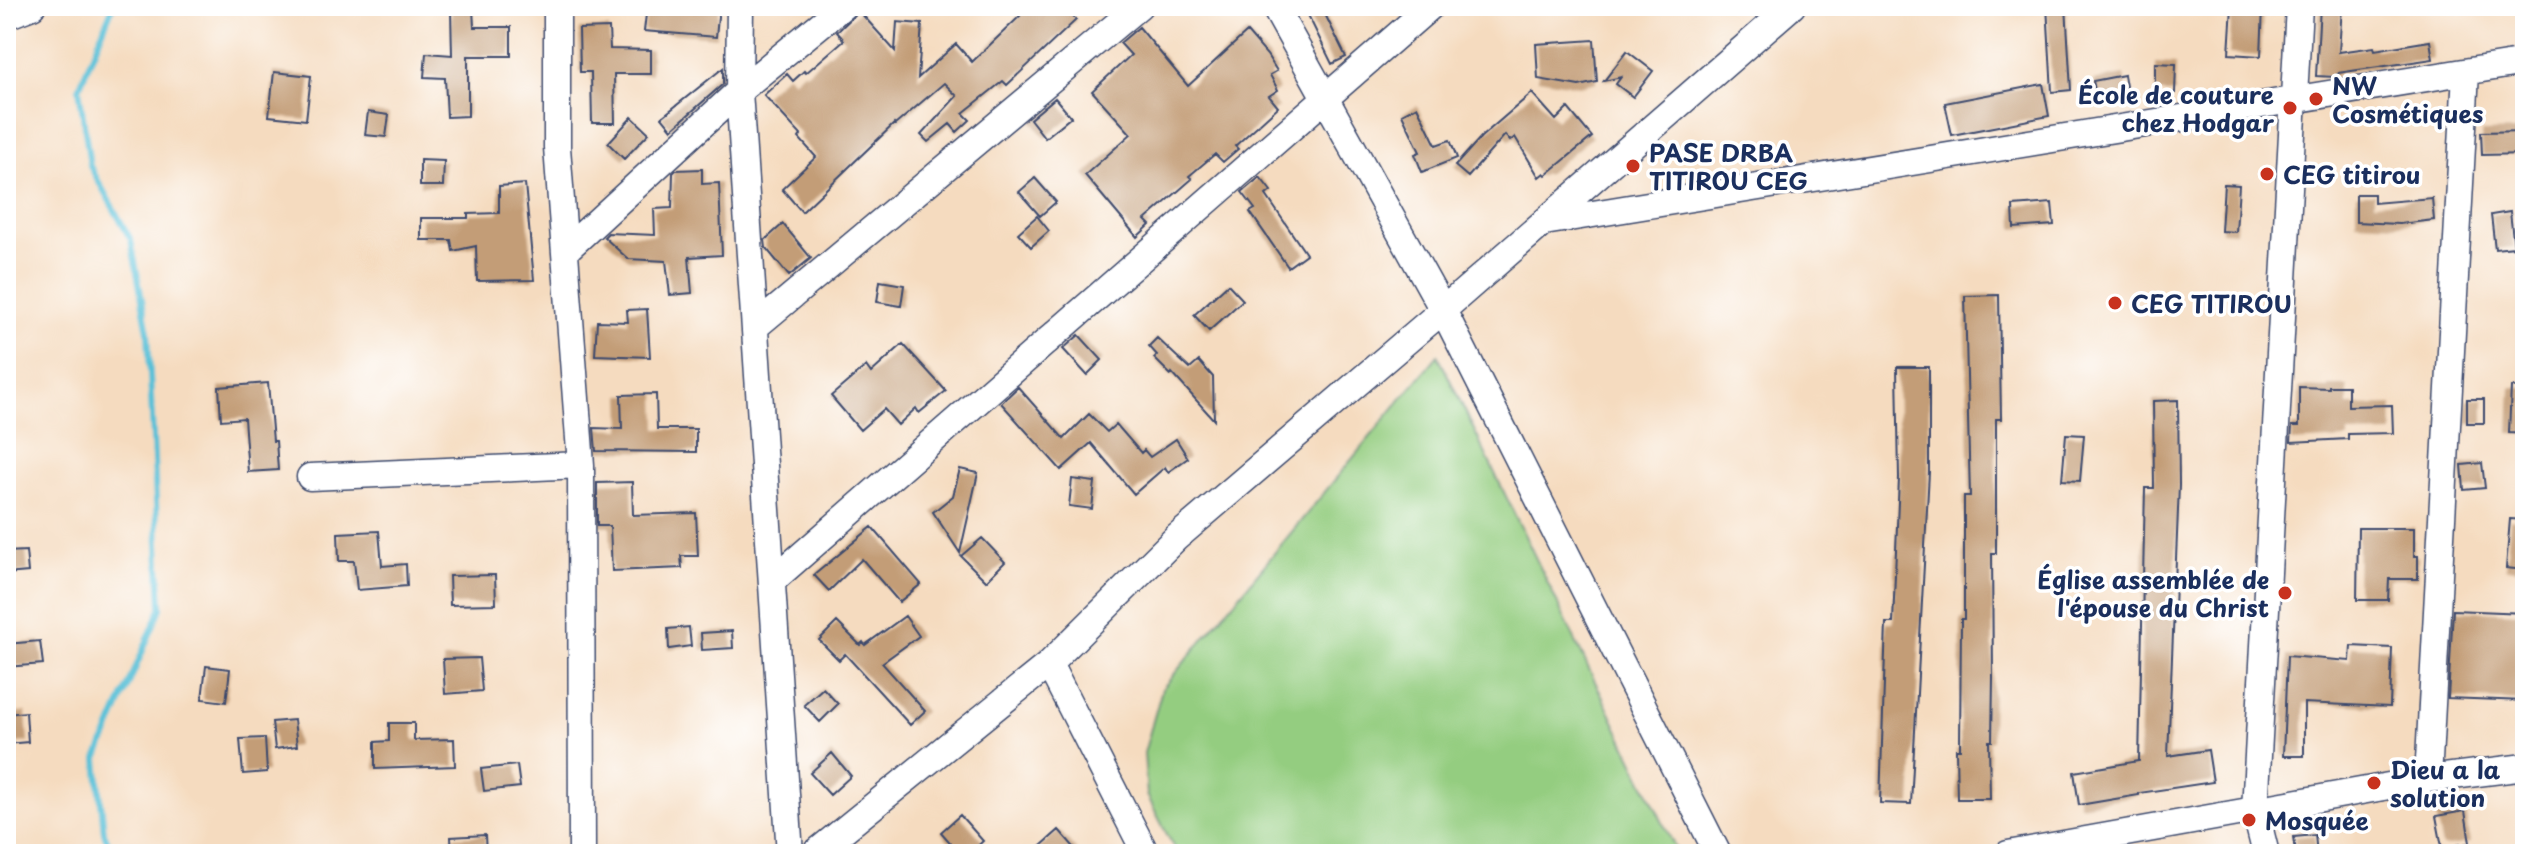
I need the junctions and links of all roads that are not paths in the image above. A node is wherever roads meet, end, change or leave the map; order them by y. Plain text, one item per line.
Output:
1 (32, 6) edge
2 (557, 6) edge
3 (740, 6) edge
4 (843, 6) edge
5 (1139, 6) edge
6 (1274, 6) edge
7 (1431, 6) edge
8 (1792, 6) edge
9 (2299, 6) edge
10 (6, 16) edge
11 (2525, 62) edge
12 (2466, 72) junction
13 (739, 91) junction
14 (1327, 99) junction
15 (2295, 100) junction
16 (1544, 222) junction
17 (565, 251) junction
18 (1443, 310) junction
19 (755, 327) junction
20 (581, 465) junction
21 (310, 477) dead end
22 (772, 581) junction
23 (1049, 664) junction
24 (2525, 767) edge
25 (2428, 779) junction
26 (2255, 810) junction
27 (2079, 847) edge
28 (1136, 849) edge
29 (582, 854) edge
30 (790, 854) edge
31 (814, 854) edge
32 (1718, 854) edge
33 (2008, 854) edge
34 (2266, 854) edge

1 - 10 street
2 - 17 street
3 - 13 street
4 - 13 street
5 - 19 street
6 - 14 street
7 - 14 street
8 - 16 street
9 - 15 street
11 - 12 street
12 - 15 street
12 - 25 street
13 - 17 street
13 - 19 street
14 - 18 street
14 - 22 street
15 - 16 street
15 - 26 street
16 - 18 street
17 - 20 street
18 - 23 street
18 - 32 street
19 - 22 street
20 - 21 street
20 - 29 street
22 - 30 street
23 - 28 street
23 - 31 street
24 - 25 street
25 - 26 street
26 - 27 street
26 - 34 street
27 - 33 street

